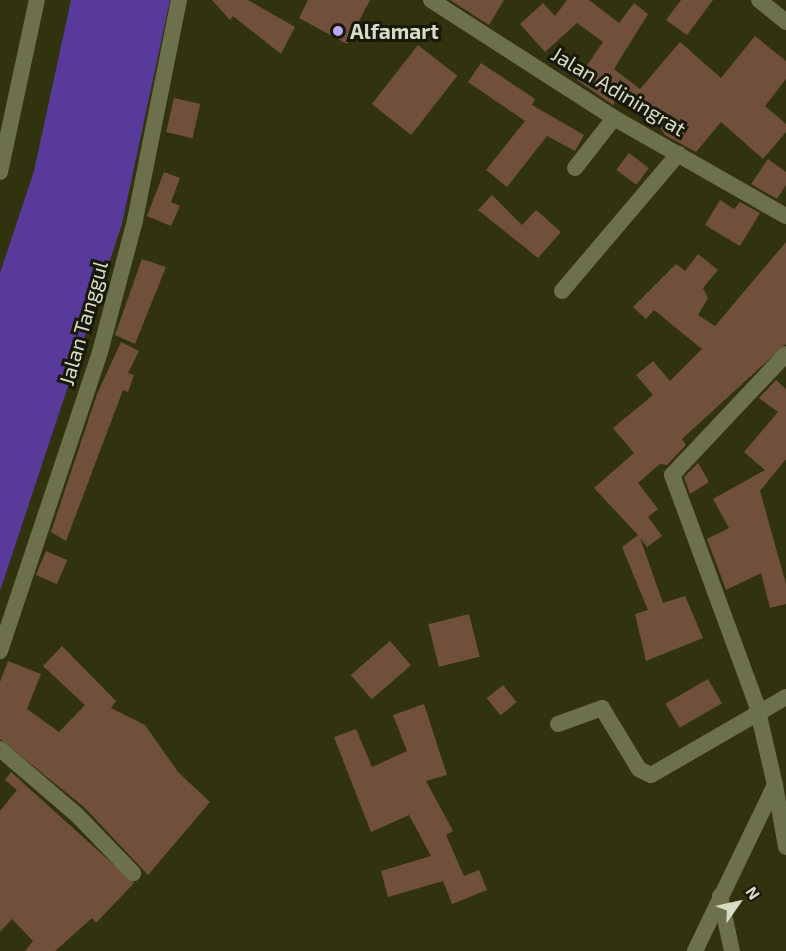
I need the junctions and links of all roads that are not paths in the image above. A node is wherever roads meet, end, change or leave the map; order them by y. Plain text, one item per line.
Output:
1 (37, 0) edge
2 (179, 0) edge
3 (431, 0) edge
4 (759, 0) edge
5 (786, 22) edge
6 (614, 118) junction
7 (678, 154) junction
8 (575, 168) dead end
9 (0, 172) edge
10 (786, 216) edge
11 (562, 291) dead end
12 (786, 354) edge
13 (0, 651) edge
14 (786, 697) edge
15 (759, 714) junction
16 (558, 724) dead end
17 (0, 749) edge
18 (775, 785) junction
19 (786, 847) edge
20 (134, 873) dead end
21 (720, 896) junction
22 (695, 951) edge
23 (732, 951) edge

1 - 9 street
2 - 13 street, Jalan Tanggul
3 - 6 street, Jalan Adiningrat
4 - 5 street
6 - 7 street, Jalan Adiningrat
6 - 8 street
7 - 10 street, Jalan Adiningrat
7 - 11 street
12 - 15 street
14 - 15 street
15 - 16 street
15 - 18 street
17 - 20 street
18 - 19 street
18 - 21 street
21 - 22 street
21 - 23 street

